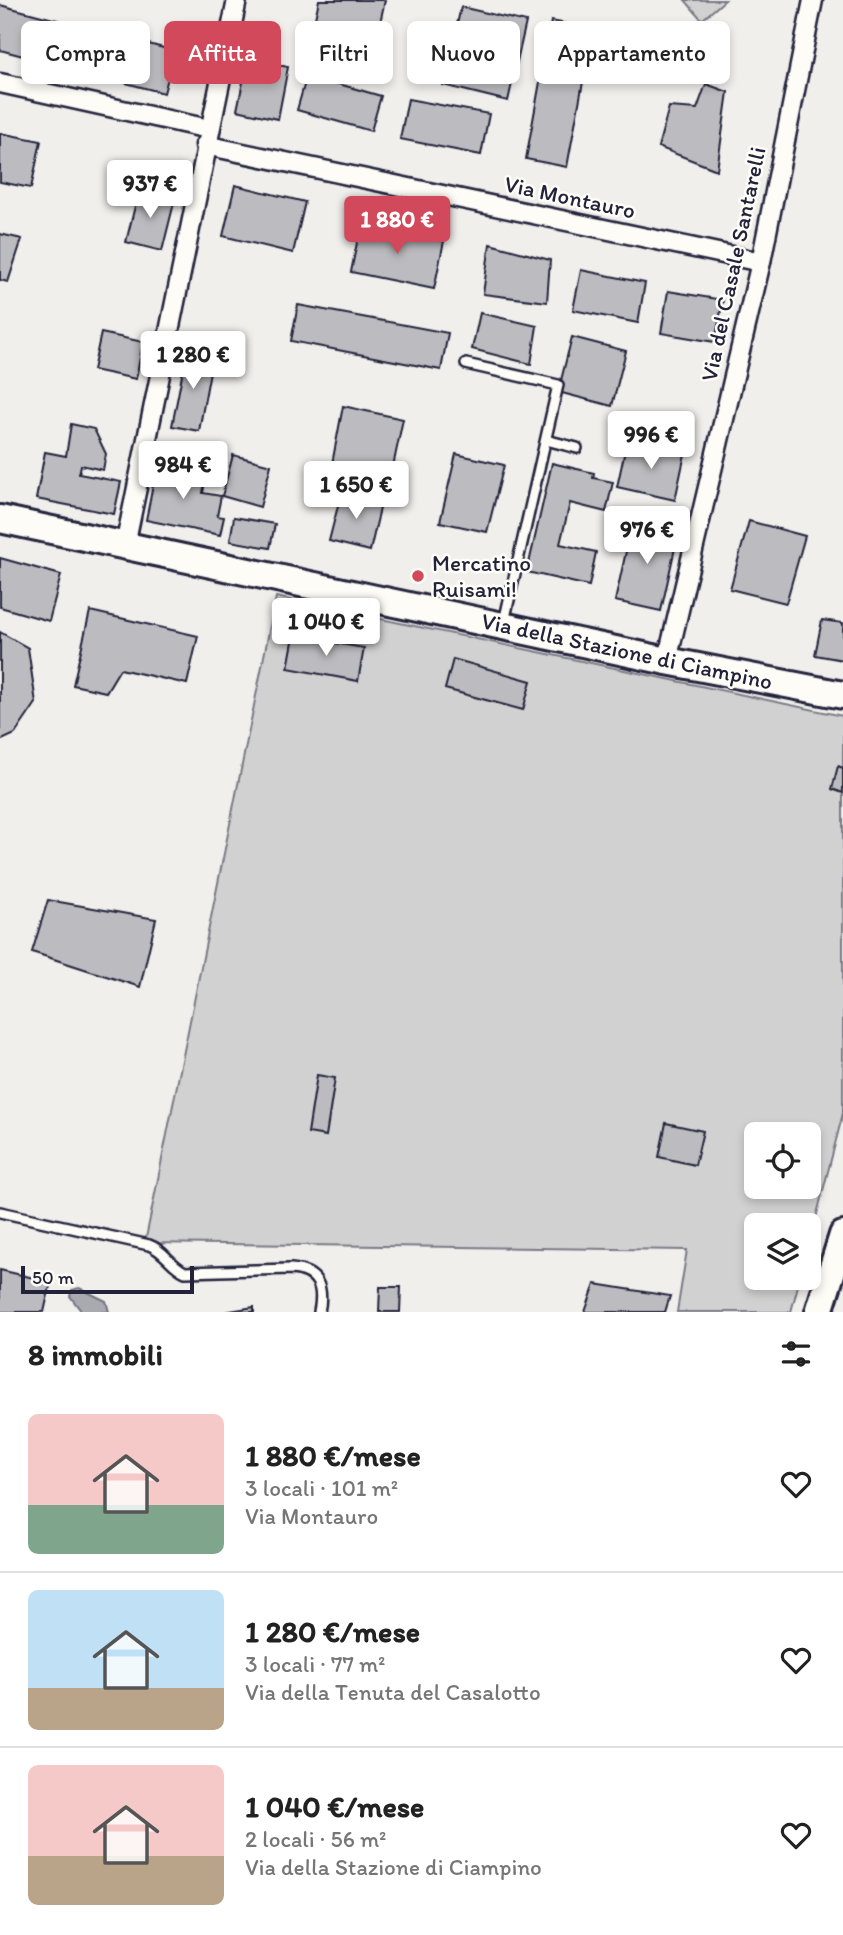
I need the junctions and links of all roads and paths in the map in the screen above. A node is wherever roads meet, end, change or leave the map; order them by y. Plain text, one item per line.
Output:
1 (237, 0) edge
2 (813, 0) edge
3 (0, 83) edge
4 (207, 137) junction
5 (761, 262) junction
6 (466, 364) dead end
7 (546, 440) junction
8 (577, 448) dead end
9 (0, 519) edge
10 (125, 546) junction
11 (503, 626) junction
12 (667, 661) junction
13 (843, 695) edge
14 (0, 1212) edge
15 (843, 1235) edge
16 (319, 1312) edge
17 (819, 1312) edge

1 - 4 street
2 - 5 street, Via del Casale Santarelli
3 - 4 street, Via Montauro
4 - 5 street, Via Montauro
4 - 10 street
5 - 12 street, Via del Casale Santarelli
6 - 7 lane
7 - 8 lane
7 - 11 lane
9 - 10 street, Via della Stazione di Ciampino
10 - 11 street, Via della Stazione di Ciampino
11 - 12 street, Via della Stazione di Ciampino
12 - 13 street, Via della Stazione di Ciampino
14 - 16 lane
15 - 17 street

